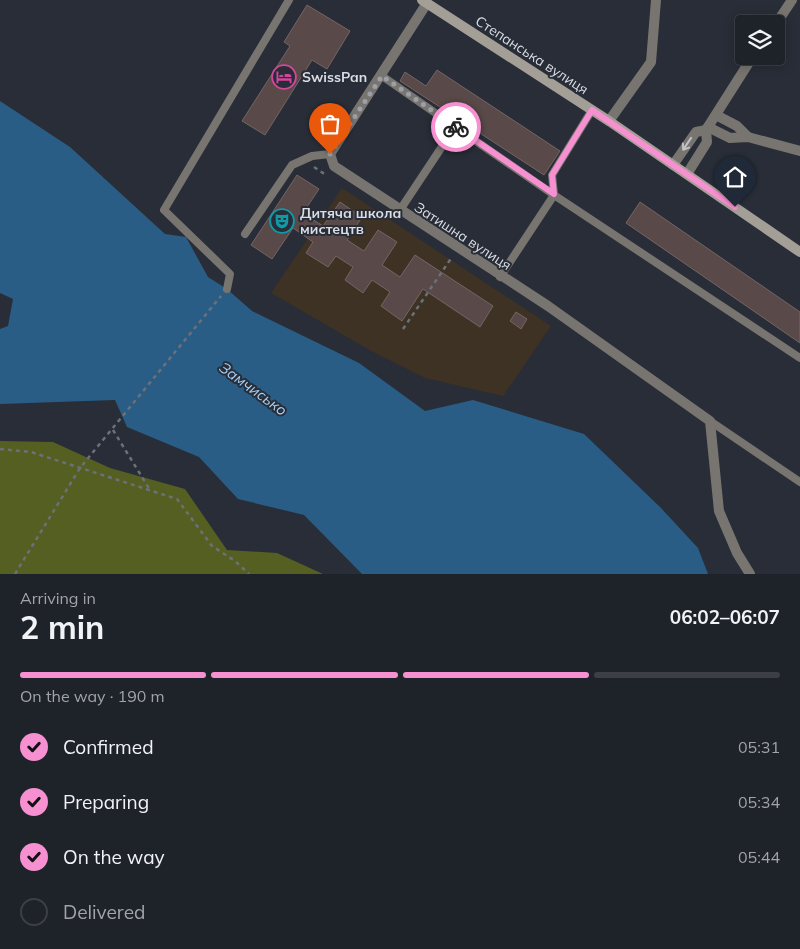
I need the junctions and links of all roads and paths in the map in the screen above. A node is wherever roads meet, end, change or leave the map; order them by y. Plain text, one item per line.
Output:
1 (289, 0) edge
2 (656, 0) edge
3 (792, 0) edge
4 (425, 1) edge
5 (782, 15) edge
6 (747, 65) edge
7 (382, 76) junction
8 (592, 110) junction
9 (716, 115) junction
10 (609, 121) junction
11 (455, 127) junction
12 (707, 129) junction
13 (748, 138) junction
14 (798, 147) edge
15 (330, 154) junction
16 (314, 156) junction
17 (673, 165) junction
18 (687, 174) junction
19 (332, 179) dead end
20 (554, 194) junction
21 (400, 210) junction
22 (245, 234) dead end
23 (444, 251) dead end
24 (800, 252) edge
25 (500, 277) junction
26 (227, 289) joint
27 (403, 329) dead end
28 (800, 358) edge
29 (710, 421) junction
30 (113, 430) junction
31 (0, 449) edge
32 (80, 468) junction
33 (800, 482) edge
34 (150, 490) junction
35 (15, 574) edge
36 (249, 574) edge
37 (750, 574) edge

1 - 26 lane
2 - 10 street
3 - 5 street
4 - 7 street
4 - 8 main road, Степанська вулиця
6 - 9 street
7 - 11 lane
7 - 15 street
8 - 10 main road, Степанська вулиця
8 - 20 lane
9 - 12 street
9 - 13 street
10 - 17 main road, Степанська вулиця
11 - 20 lane
11 - 21 lane
12 - 13 street
12 -> 17 street
12 - 18 street
13 - 14 street
15 - 16 lane
15 - 21 street, Затишна вулиця
16 - 19 path
16 - 22 lane
17 - 18 main road, Степанська вулиця
18 - 24 main road, Степанська вулиця
20 - 25 lane
20 - 28 lane
21 - 25 street, Затишна вулиця
23 - 27 path
25 - 29 street, Затишна вулиця
26 - 30 path
29 - 33 lane, Затишна вулиця
29 - 37 street
30 - 32 path
30 - 34 path
31 - 32 path
32 - 34 path
32 - 35 path
34 - 36 path

